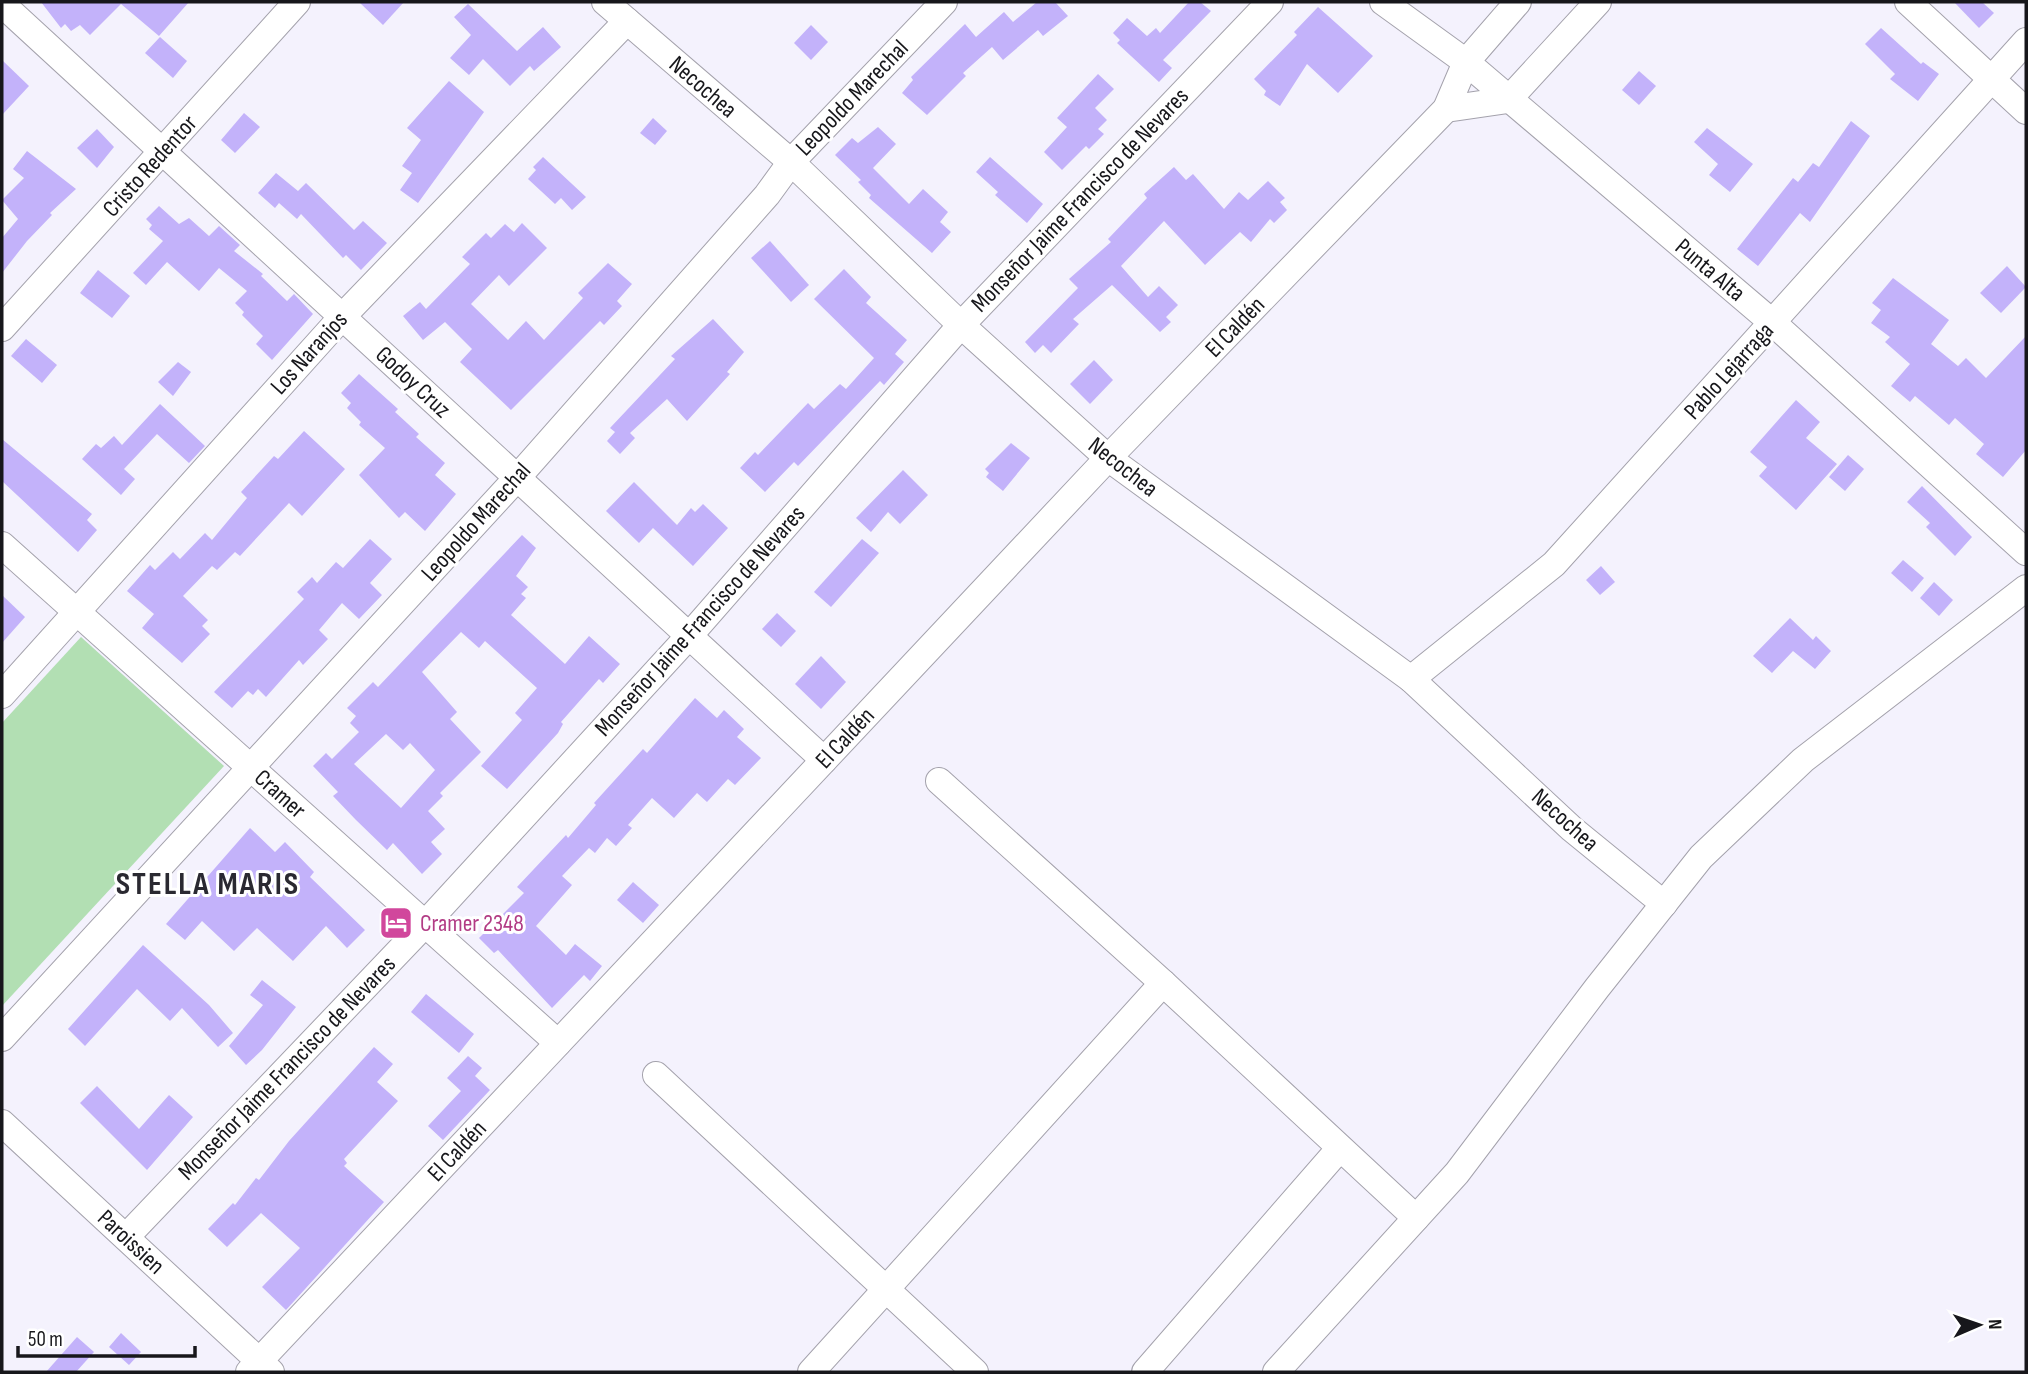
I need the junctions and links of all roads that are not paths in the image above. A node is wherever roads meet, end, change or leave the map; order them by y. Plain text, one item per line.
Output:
1 (297, 2) edge
2 (605, 2) edge
3 (944, 2) edge
4 (1270, 2) edge
5 (1383, 2) edge
6 (1518, 2) edge
7 (1598, 2) edge
8 (1908, 2) edge
9 (2, 4) edge
10 (627, 21) junction
11 (2026, 41) edge
12 (1466, 62) junction
13 (1993, 78) junction
14 (1508, 100) junction
15 (1446, 109) junction
16 (2026, 111) edge
17 (163, 152) junction
18 (791, 162) junction
19 (342, 317) junction
20 (1773, 323) junction
21 (961, 325) junction
22 (2, 328) edge
23 (1108, 458) junction
24 (517, 478) junction
25 (2, 545) edge
26 (2026, 552) edge
27 (2026, 587) edge
28 (76, 613) junction
29 (690, 636) junction
30 (1411, 679) junction
31 (2, 695) edge
32 (824, 760) junction
33 (252, 769) junction
34 (939, 781) dead end
35 (1664, 904) junction
36 (425, 924) junction
37 (1163, 983) junction
38 (2, 1038) edge
39 (558, 1043) junction
40 (656, 1075) dead end
41 (2, 1123) edge
42 (1340, 1147) junction
43 (1416, 1218) junction
44 (126, 1237) junction
45 (886, 1290) junction
46 (260, 1368) edge
47 (811, 1372) edge
48 (975, 1372) edge
49 (1145, 1372) edge
50 (1276, 1372) edge

1 - 17 street, Cristo Redentor
2 - 10 street, Necochea
3 - 18 street, Leopoldo Marechal
4 - 21 street, Monseñor Jaime Francisco de Nevares
5 - 12 street, Punta Alta
6 - 12 street, El Caldén
7 - 14 street
8 - 13 street
9 - 17 street, Godoy Cruz
10 - 18 street, Necochea
10 - 19 street, Los Naranjos
11 - 13 street, Pablo Lejarraga
12 - 14 street, Punta Alta
12 - 15 street, El Caldén
13 - 16 street
13 - 20 street, Pablo Lejarraga
14 - 15 street
14 - 20 street, Punta Alta
15 - 23 street, El Caldén
17 - 19 street, Godoy Cruz
17 - 22 street, Cristo Redentor
18 - 21 street, Necochea
18 - 24 street, Leopoldo Marechal
19 - 24 street, Godoy Cruz
19 - 28 street, Los Naranjos
20 - 26 street, Punta Alta
20 - 30 street, Pablo Lejarraga
21 - 23 street, Necochea
21 - 29 street, Monseñor Jaime Francisco de Nevares
23 - 30 street, Necochea
23 - 32 street, El Caldén
24 - 29 street, Godoy Cruz
24 - 33 street, Leopoldo Marechal
25 - 28 street, Cramer
27 - 35 street
28 - 31 street, Los Naranjos
28 - 33 street, Cramer
29 - 32 street, Godoy Cruz
29 - 36 street, Monseñor Jaime Francisco de Nevares
30 - 35 street, Necochea
32 - 39 street, El Caldén
33 - 36 street, Cramer
33 - 38 street, Leopoldo Marechal
34 - 37 street
35 - 43 street
36 - 39 street, Cramer
36 - 44 street, Monseñor Jaime Francisco de Nevares
37 - 42 street
37 - 45 street
39 - 46 street, El Caldén
40 - 45 street
41 - 44 street, Paroissien
42 - 43 street
42 - 49 street
43 - 50 street
44 - 46 street, Paroissien
45 - 47 street
45 - 48 street

